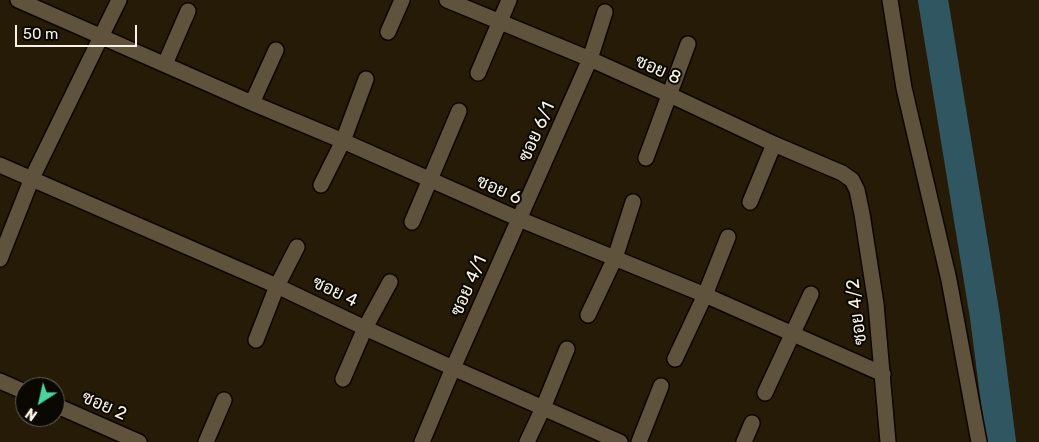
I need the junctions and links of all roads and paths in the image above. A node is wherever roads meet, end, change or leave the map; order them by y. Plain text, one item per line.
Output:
1 (18, 0) edge
2 (119, 0) edge
3 (402, 0) edge
4 (447, 0) edge
5 (509, 0) edge
6 (890, 0) edge
7 (188, 11) dead end
8 (605, 12) dead end
9 (500, 22) junction
10 (388, 32) dead end
11 (102, 37) junction
12 (688, 44) dead end
13 (276, 50) dead end
14 (590, 59) junction
15 (165, 64) junction
16 (478, 73) dead end
17 (366, 79) dead end
18 (670, 95) junction
19 (252, 103) junction
20 (459, 111) dead end
21 (343, 141) junction
22 (774, 144) junction
23 (646, 158) dead end
24 (0, 165) edge
25 (32, 178) junction
26 (429, 180) junction
27 (852, 180) joint
28 (321, 185) dead end
29 (634, 202) dead end
30 (750, 202) dead end
31 (519, 219) junction
32 (412, 222) dead end
33 (728, 237) dead end
34 (297, 247) dead end
35 (615, 258) junction
36 (0, 259) edge
37 (390, 282) dead end
38 (277, 286) junction
39 (811, 294) dead end
40 (705, 295) junction
41 (588, 315) dead end
42 (365, 328) junction
43 (793, 335) junction
44 (256, 340) dead end
45 (568, 349) dead end
46 (675, 359) dead end
47 (453, 368) junction
48 (883, 374) junction
49 (343, 379) dead end
50 (0, 381) edge
51 (661, 386) dead end
52 (15, 388) edge
53 (765, 393) dead end
54 (224, 400) dead end
55 (543, 408) junction
56 (65, 409) edge
57 (752, 423) dead end
58 (139, 442) edge
59 (206, 442) edge
60 (422, 442) edge
61 (527, 442) edge
62 (620, 442) edge
63 (639, 442) edge
64 (744, 442) edge
65 (888, 442) edge
66 (979, 442) edge

1 - 11 street, ซอย 6
2 - 11 street
3 - 10 street
4 - 9 street, ซอย 8
5 - 9 street
6 - 66 street
7 - 15 street
8 - 14 street, ซอย 6/1
9 - 14 street, ซอย 8
9 - 16 street
11 - 15 street, ซอย 6
11 - 25 street
12 - 18 street
13 - 19 street
14 - 18 street, ซอย 8
14 - 31 street, ซอย 6/1
15 - 19 street, ซอย 6
17 - 21 street
18 - 22 street, ซอย 8
18 - 23 street
19 - 21 street, ซอย 6
20 - 26 street
21 - 26 street, ซอย 6
21 - 28 street
22 - 27 street, ซอย 8
22 - 30 street
24 - 25 street, ซอย 4
25 - 36 street
25 - 38 street, ซอย 4
26 - 31 street, ซอย 6
26 - 32 street
27 - 48 street, ซอย 4/2
29 - 35 street
31 - 35 street, ซอย 6
31 - 47 street, ซอย 4/1
33 - 40 street
34 - 38 street
35 - 40 street, ซอย 6
35 - 41 street
37 - 42 street
38 - 42 street, ซอย 4
38 - 44 street
39 - 43 street
40 - 43 street, ซอย 6
40 - 46 street
42 - 47 street, ซอย 4
42 - 49 street
43 - 48 street, ซอย 6
43 - 53 street
45 - 55 street
47 - 55 street, ซอย 4
47 - 60 street, ซอย 4/1
48 - 65 street, ซอย 4/2
50 - 52 street
51 - 63 street
54 - 59 street
55 - 61 street
55 - 62 street, ซอย 4
56 - 58 street, ซอย 2
57 - 64 street

